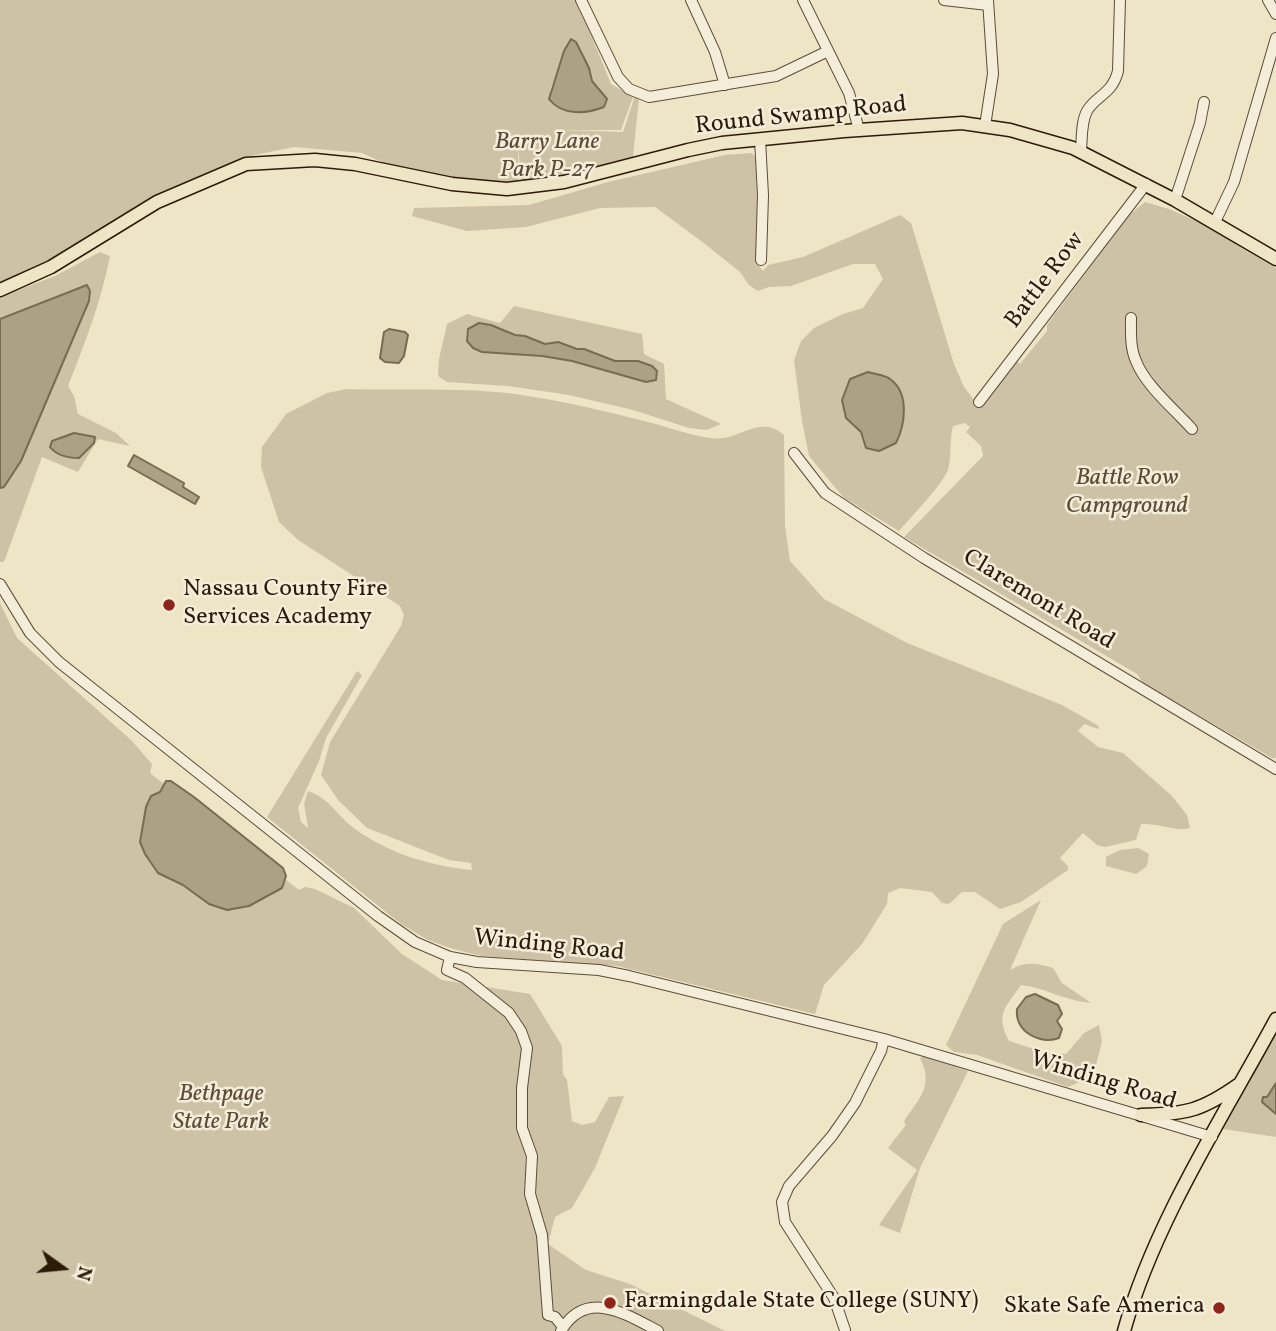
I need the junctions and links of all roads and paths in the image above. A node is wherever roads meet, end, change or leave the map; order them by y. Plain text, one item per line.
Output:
1 (691, 0) edge
2 (803, 0) edge
3 (944, 0) edge
4 (1119, 0) edge
5 (1268, 0) edge
6 (582, 2) edge
7 (988, 2) edge
8 (1276, 14) edge
9 (1276, 38) edge
10 (828, 51) junction
11 (725, 85) junction
12 (1204, 102) dead end
13 (985, 126) junction
14 (859, 130) junction
15 (760, 139) junction
16 (1081, 151) junction
17 (1146, 184) junction
18 (1175, 200) junction
19 (1215, 222) junction
20 (1276, 259) edge
21 (761, 260) dead end
22 (0, 289) edge
23 (1131, 318) dead end
24 (979, 402) dead end
25 (1192, 429) dead end
26 (794, 453) dead end
27 (0, 583) edge
28 (1276, 769) edge
29 (450, 957) junction
30 (1276, 1019) edge
31 (884, 1039) junction
32 (1242, 1082) junction
33 (1141, 1115) junction
34 (1212, 1137) junction
35 (562, 1329) edge
36 (845, 1330) edge
37 (658, 1331) edge
38 (1124, 1331) edge

1 - 11 street
2 - 10 street
3 - 7 street
4 - 16 street
5 - 8 street
6 - 11 street
7 - 13 street
9 - 19 street
10 - 11 street
10 - 14 street
12 - 18 street
13 - 14 main road, Round Swamp Road
13 - 16 main road, Round Swamp Road
14 - 15 main road, Round Swamp Road
15 - 21 street
15 - 22 main road, Round Swamp Road
16 - 17 main road, Round Swamp Road
17 - 18 main road, Round Swamp Road
17 - 24 street, Battle Row
18 - 19 main road, Round Swamp Road
19 - 20 main road, Round Swamp Road
23 - 25 street
26 - 28 street, Claremont Road
27 - 29 street, Winding Road
29 - 31 street, Winding Road
29 - 35 street
30 - 32 main road
31 - 33 street, Winding Road
31 - 36 street
32 - 33 main road
32 - 34 main road
33 - 34 street, Winding Road
34 - 38 main road
35 - 37 street

